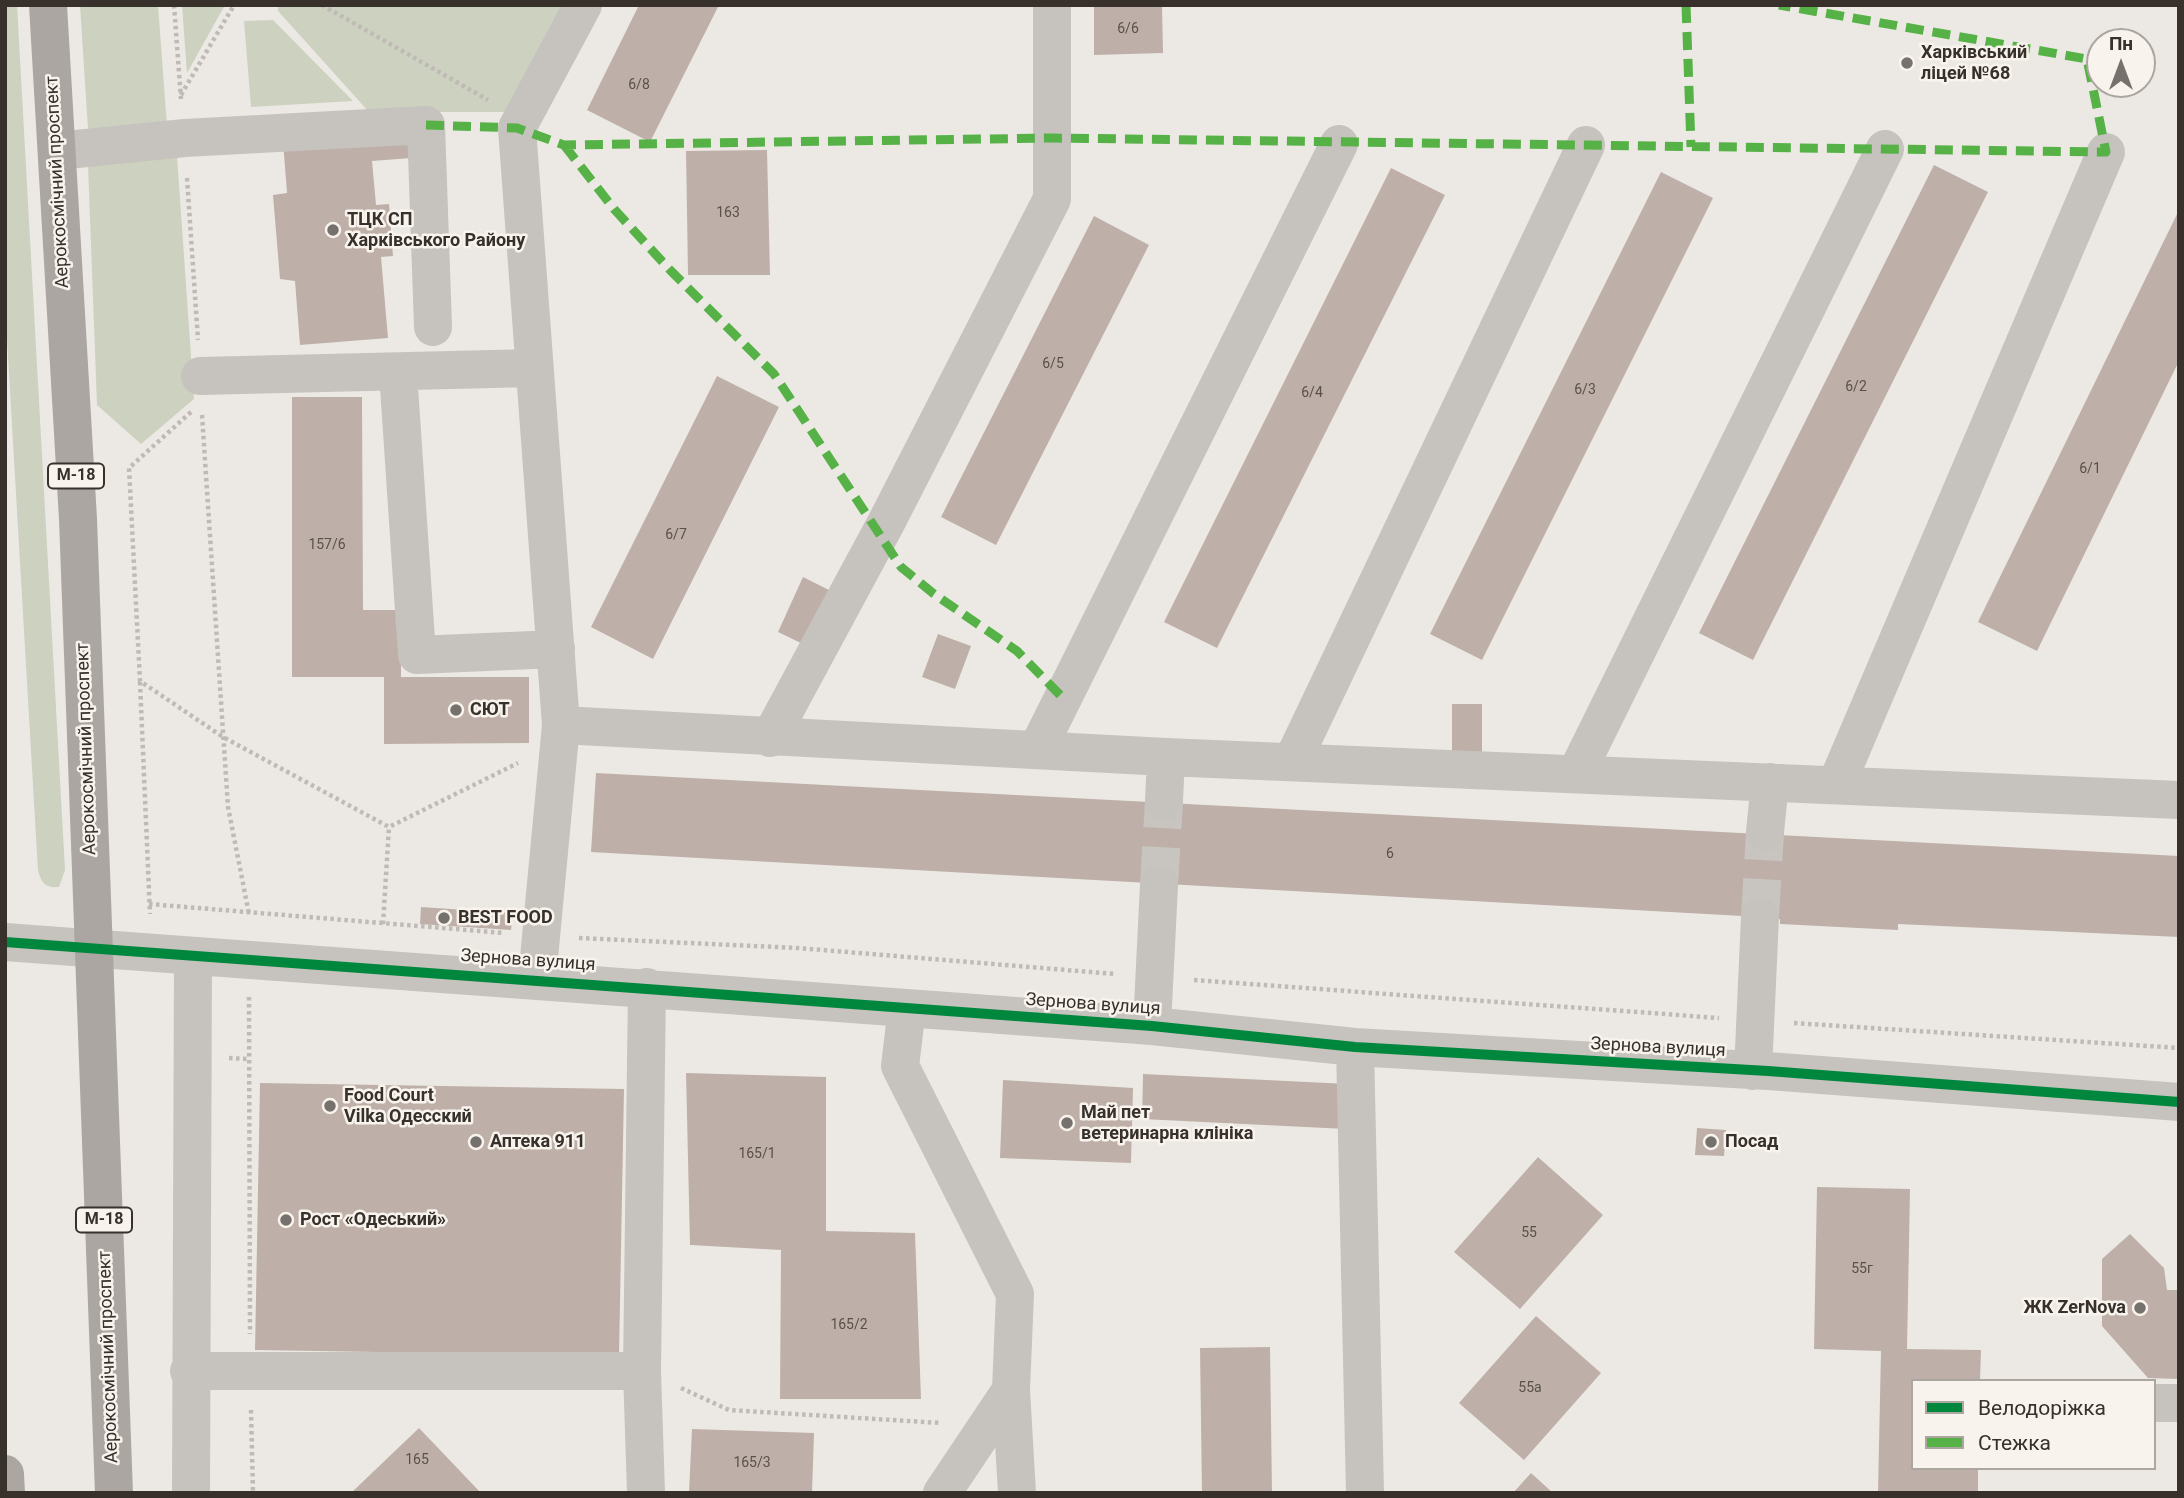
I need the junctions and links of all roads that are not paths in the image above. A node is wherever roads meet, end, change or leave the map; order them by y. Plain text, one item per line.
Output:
1 (48, 5) edge
2 (583, 5) edge
3 (1052, 5) edge
4 (1339, 144) dead end
5 (1586, 145) dead end
6 (1885, 149) dead end
7 (57, 150) junction
8 (2106, 152) dead end
9 (433, 327) dead end
10 (534, 368) junction
11 (398, 372) junction
12 (200, 376) road end
13 (555, 649) junction
14 (560, 734) junction
15 (770, 738) junction
16 (1038, 748) junction
17 (1166, 757) junction
18 (1293, 760) junction
19 (1577, 772) junction
20 (1770, 782) junction
21 (1838, 783) junction
22 (1164, 800) tunnel mouth
23 (2179, 800) edge
24 (1765, 832) tunnel mouth
25 (1159, 885) tunnel mouth
26 (1760, 918) tunnel mouth
27 (5, 942) edge
28 (95, 948) junction
29 (193, 957) junction
30 (537, 979) junction
31 (647, 987) junction
32 (907, 1008) junction
33 (1152, 1026) junction
34 (1355, 1047) junction
35 (1753, 1071) junction
36 (2179, 1102) edge
37 (189, 1371) junction
38 (642, 1371) junction
39 (1011, 1390) junction
40 (2156, 1403) edge
41 (2179, 1403) edge
42 (5, 1474) edge
43 (6, 1493) edge
44 (114, 1493) edge
45 (191, 1493) edge
46 (646, 1493) edge
47 (942, 1493) edge
48 (1017, 1493) edge
49 (1364, 1493) edge

1 - 7 main road, Аерокосмічний проспект / М-18
2 - 10 street
3 - 15 street
4 - 16 street
5 - 18 street
6 - 19 street
7 - 9 street
7 - 28 main road, Аерокосмічний проспект / М-18
8 - 21 street
10 - 11 street
10 - 13 street
11 - 12 street
11 - 13 street
13 - 14 street
14 - 15 street
14 - 30 street
15 - 16 street
16 - 17 street
17 - 18 street
17 - 22 street
18 - 19 street
19 - 20 street
20 - 21 street
20 - 24 street
21 - 23 street
25 - 33 street
26 - 35 street
27 - 28 street, Зернова вулиця
28 - 29 street, Зернова вулиця
28 - 44 main road, Аерокосмічний проспект / М-18
29 - 30 street, Зернова вулиця
29 - 37 street
30 - 31 street, Зернова вулиця
31 - 32 street, Зернова вулиця
31 - 38 street
32 - 33 street, Зернова вулиця
32 - 39 street
33 - 34 street, Зернова вулиця
34 - 35 street, Зернова вулиця
34 - 49 street
35 - 36 street, Зернова вулиця
37 - 38 street
37 - 45 street
38 - 46 street
39 - 47 street
39 - 48 street
40 - 41 street
42 - 43 main road

